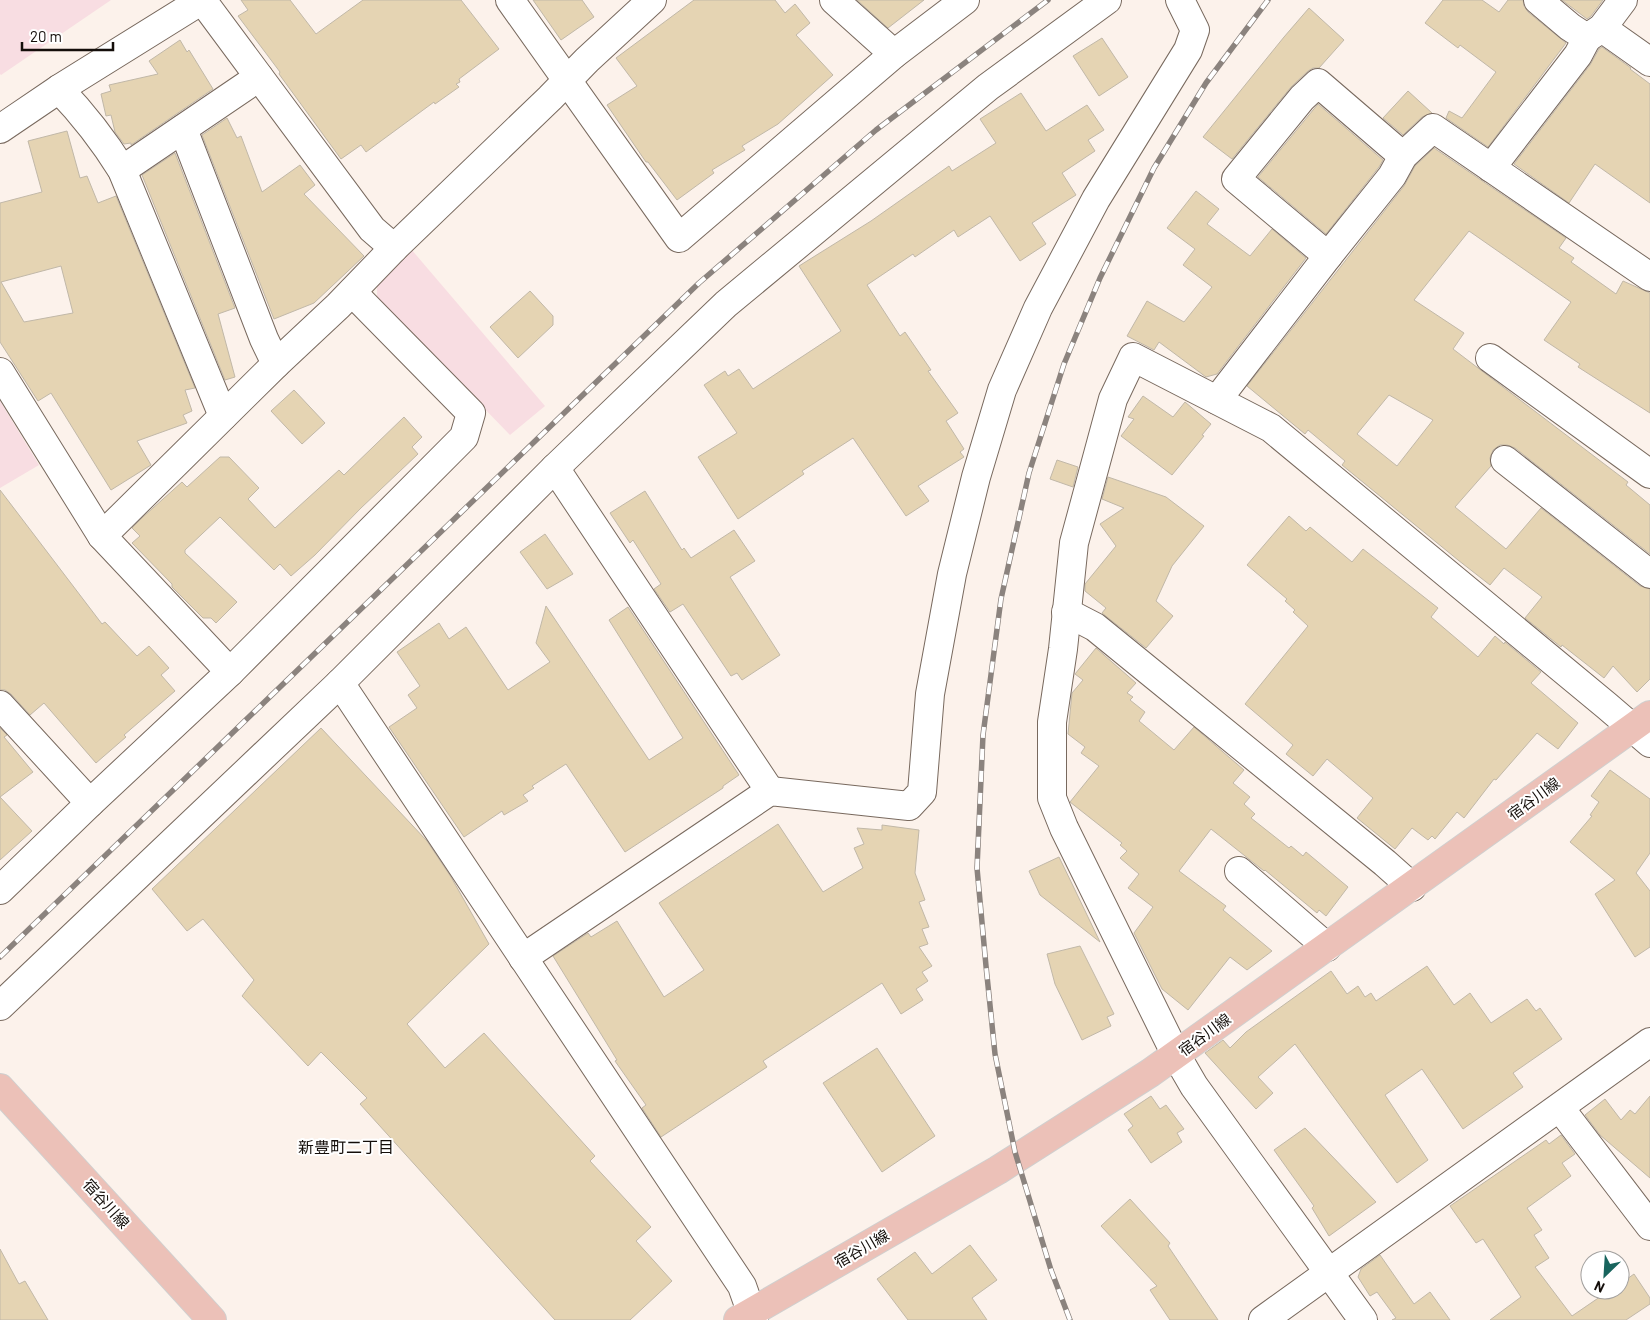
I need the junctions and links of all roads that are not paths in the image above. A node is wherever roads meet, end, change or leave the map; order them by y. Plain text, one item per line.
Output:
1 (202, 0) edge
2 (510, 0) edge
3 (652, 0) edge
4 (834, 0) edge
5 (965, 0) edge
6 (1107, 0) edge
7 (1180, 0) edge
8 (1538, 0) edge
9 (1622, 0) edge
10 (1595, 33) junction
11 (894, 54) junction
12 (1650, 62) edge
13 (259, 77) junction
14 (567, 80) junction
15 (59, 89) junction
16 (183, 129) junction
17 (0, 130) edge
18 (1403, 156) junction
19 (1491, 168) junction
20 (122, 170) junction
21 (394, 248) junction
22 (1328, 256) junction
23 (1650, 277) edge
24 (352, 292) junction
25 (1490, 358) dead end
26 (276, 364) junction
27 (0, 372) edge
28 (1217, 400) junction
29 (224, 416) junction
30 (1505, 460) dead end
31 (555, 468) junction
32 (1650, 474) edge
33 (102, 536) junction
34 (1650, 574) edge
35 (1066, 612) junction
36 (230, 672) junction
37 (340, 683) junction
38 (0, 706) edge
39 (1644, 729) edge
40 (770, 791) junction
41 (90, 803) junction
42 (1239, 871) dead end
43 (1412, 887) junction
44 (0, 890) edge
45 (1327, 947) junction
46 (523, 958) junction
47 (0, 1006) edge
48 (1650, 1042) edge
49 (1176, 1056) junction
50 (0, 1088) edge
51 (1560, 1108) junction
52 (1650, 1226) edge
53 (1328, 1272) junction
54 (748, 1318) edge
55 (212, 1320) edge
56 (1263, 1320) edge
57 (1362, 1320) edge

1 - 13 street
1 - 15 street
2 - 14 street
3 - 14 street
4 - 11 street
5 - 11 street
6 - 31 street
7 - 40 street
8 - 10 street
9 - 10 street
10 - 12 street
10 - 19 street
11 - 14 street
13 - 16 street
13 - 21 street
14 - 21 street
15 - 17 street
15 - 20 street
16 - 20 street
16 - 26 street
18 - 19 street
18 - 22 street
18 - 22 street
19 - 23 street
20 - 29 street
21 - 24 street
22 - 28 street
24 - 26 street
24 - 36 street
25 - 32 street
26 - 29 street
27 - 33 street
28 - 35 street
28 - 39 street
29 - 33 street
30 - 34 street
31 - 37 street
31 - 40 street
33 - 36 street
35 - 43 street
35 - 49 street
36 - 41 street
37 - 46 street
37 - 47 street
38 - 41 street
39 - 43 main road, 宿谷川線
40 - 46 street
41 - 44 street
42 - 45 street
43 - 45 main road, 宿谷川線
45 - 49 main road, 宿谷川線
46 - 54 street
48 - 51 street
49 - 53 street
49 - 54 main road, 宿谷川線
50 - 55 main road, 宿谷川線
51 - 52 street
51 - 53 street
53 - 56 street
53 - 57 street

